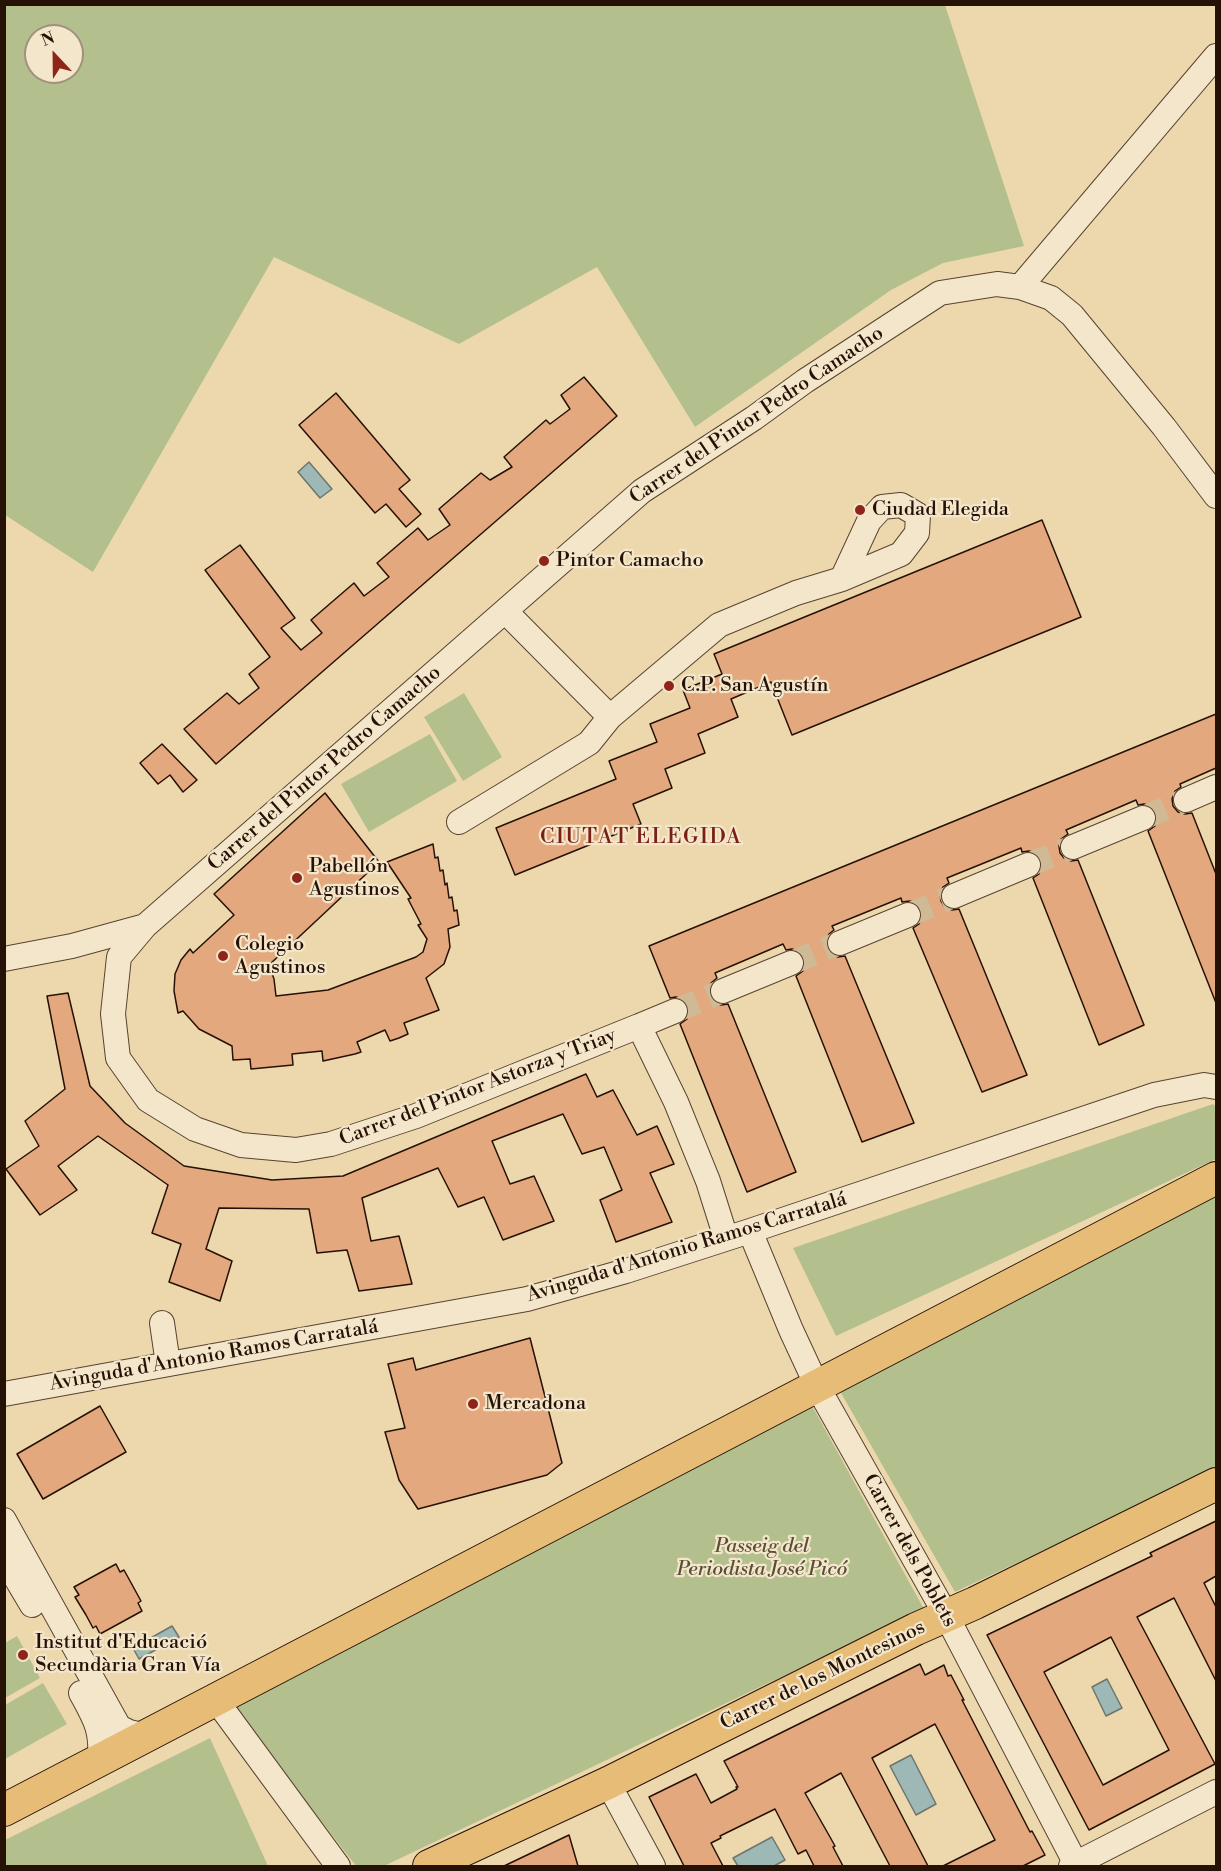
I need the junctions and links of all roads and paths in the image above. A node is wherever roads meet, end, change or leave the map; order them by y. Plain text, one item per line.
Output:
1 (1216, 56) edge
2 (1020, 287) junction
3 (1216, 496) edge
4 (842, 579) dead end
5 (506, 612) junction
6 (610, 717) junction
7 (1216, 787) edge
8 (1186, 800) tunnel mouth
9 (1143, 818) tunnel mouth
10 (459, 822) dead end
11 (1072, 847) tunnel mouth
12 (1028, 865) tunnel mouth
13 (954, 896) tunnel mouth
14 (908, 915) tunnel mouth
15 (145, 926) junction
16 (840, 943) tunnel mouth
17 (72, 946) junction
18 (119, 957) junction
19 (4, 959) edge
20 (791, 963) tunnel mouth
21 (723, 991) tunnel mouth
22 (675, 1011) tunnel mouth
23 (639, 1026) junction
24 (1216, 1087) edge
25 (1216, 1178) edge
26 (750, 1231) junction
27 (726, 1239) junction
28 (162, 1323) dead end
29 (168, 1364) junction
30 (817, 1386) junction
31 (4, 1394) edge
32 (1216, 1484) edge
33 (4, 1521) edge
34 (4, 1558) edge
35 (946, 1615) junction
36 (216, 1700) junction
37 (146, 1736) junction
38 (100, 1759) junction
39 (608, 1783) junction
40 (1216, 1792) edge
41 (4, 1810) edge
42 (338, 1866) edge
43 (429, 1866) edge
44 (653, 1866) edge
45 (1075, 1866) edge

1 - 2 street
2 - 3 street, Carrer del Pintor Pedro Camacho
2 - 5 street, Carrer del Pintor Pedro Camacho
4 - 6 street
5 - 6 street
5 - 15 street, Carrer del Pintor Pedro Camacho
6 - 10 street
7 - 8 street
9 - 11 street
12 - 13 street
14 - 16 street
15 - 17 street
15 - 18 street
17 - 18 street
17 - 19 street
18 - 23 street, Carrer del Pintor Astorza y Triay
20 - 21 street
22 - 23 street
23 - 27 street, Carrer del Pintor Astorza y Triay
24 - 26 street, Avinguda d'Antonio Ramos Carratalá
25 - 30 main road
26 - 27 street, Avinguda d'Antonio Ramos Carratalá
26 - 30 street, Carrer dels Poblets
27 - 29 street, Avinguda d'Antonio Ramos Carratalá
28 - 29 street
29 - 31 street, Avinguda d'Antonio Ramos Carratalá
30 - 35 street, Carrer dels Poblets
30 - 36 main road
32 - 35 main road, Carrer de los Montesinos
33 - 37 street
34 - 38 street
35 - 39 main road, Carrer de los Montesinos
35 - 45 street, Carrer dels Poblets
36 - 37 main road
36 - 42 street
37 - 38 main road
38 - 41 main road
39 - 43 main road, Carrer de los Montesinos
39 - 44 street
40 - 45 street

